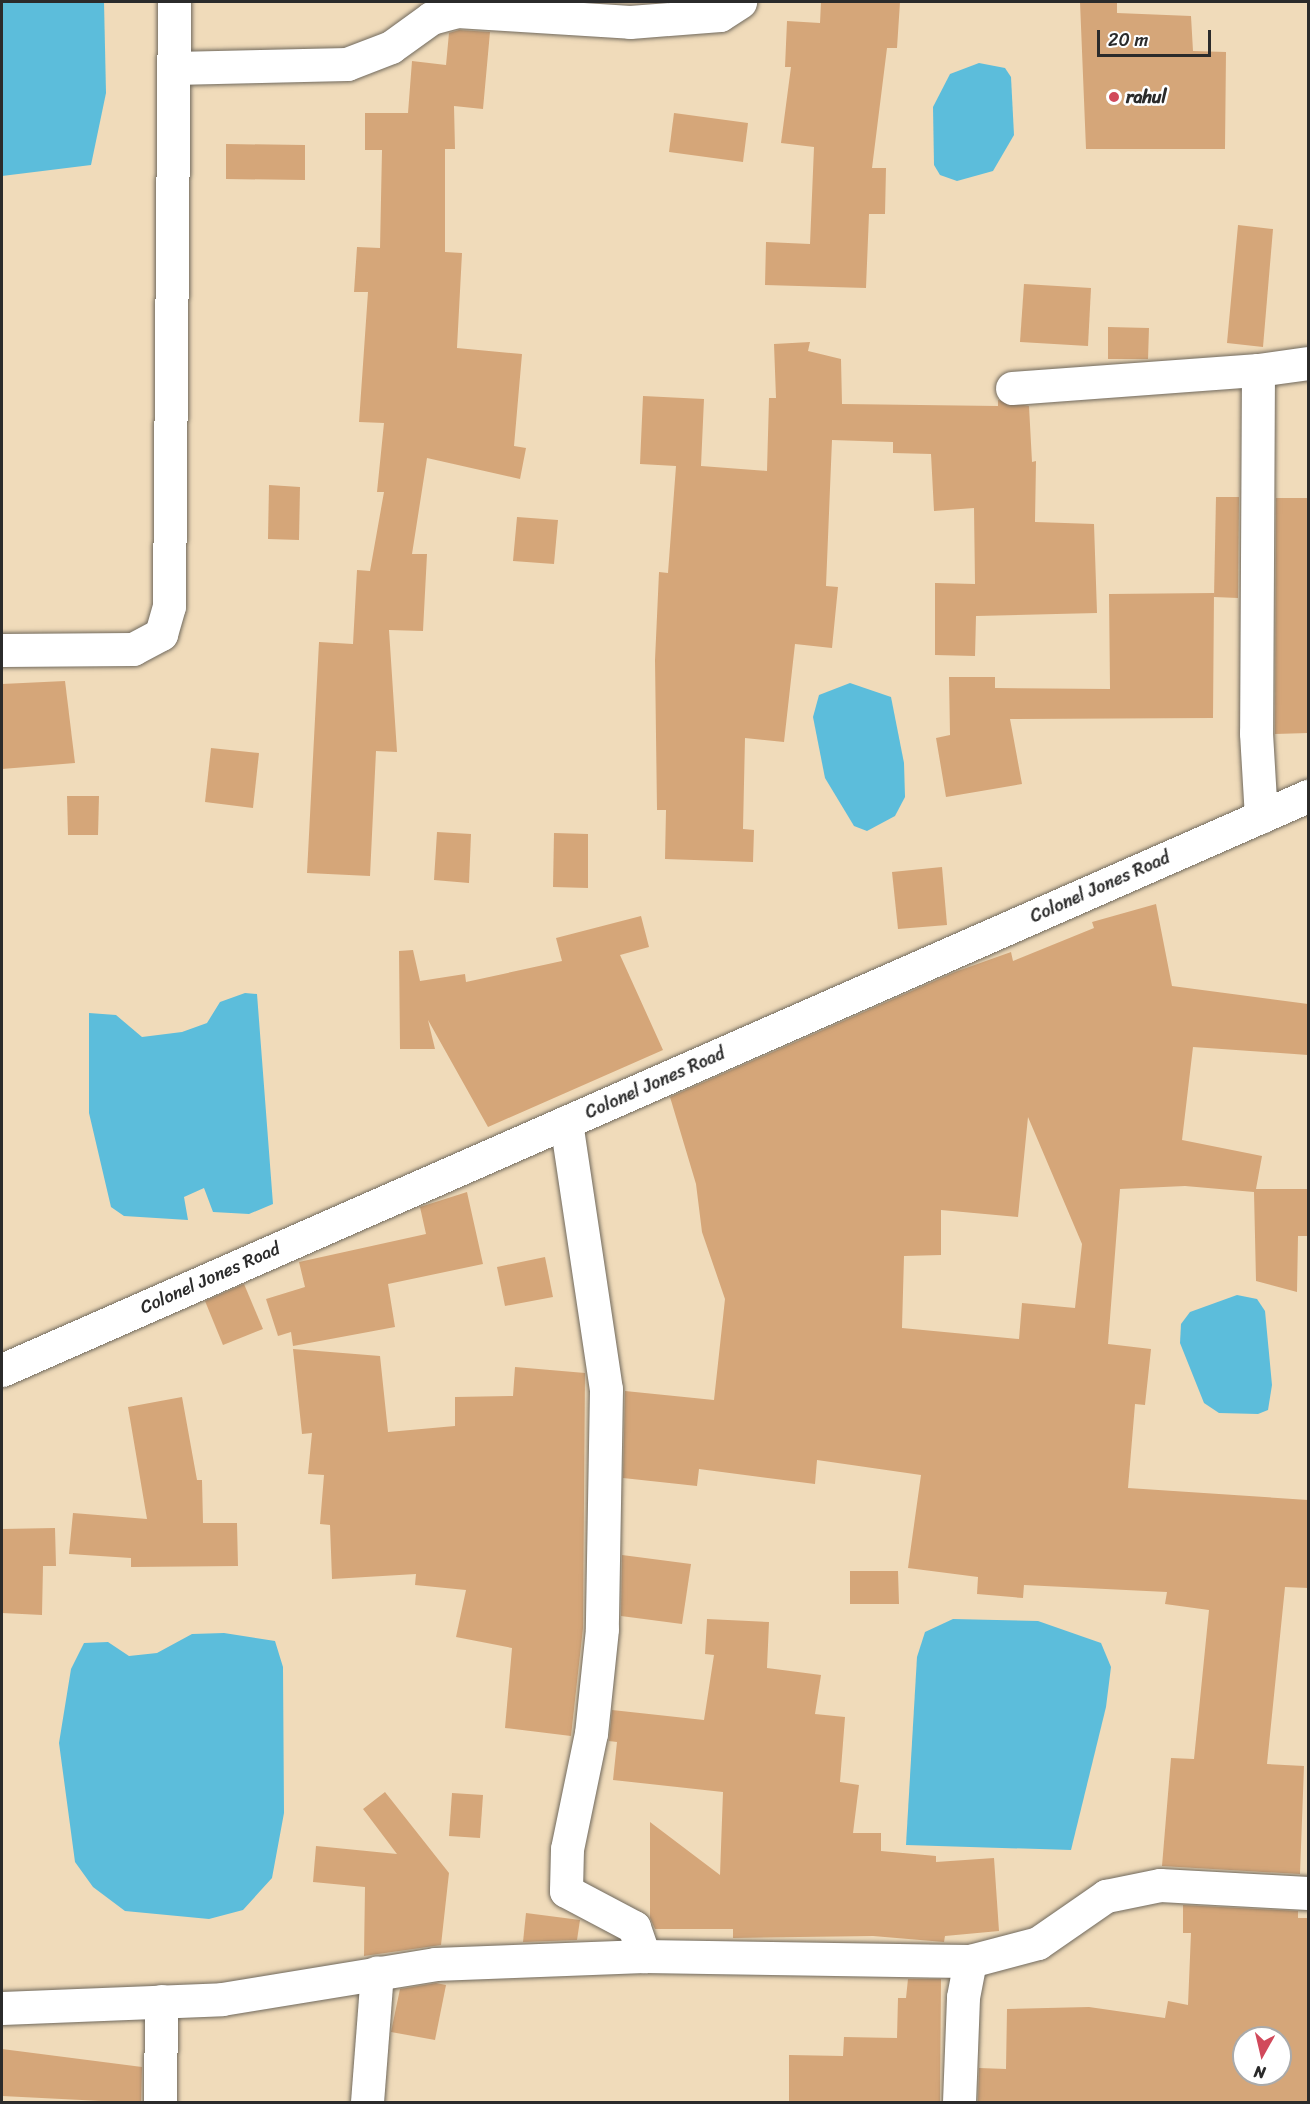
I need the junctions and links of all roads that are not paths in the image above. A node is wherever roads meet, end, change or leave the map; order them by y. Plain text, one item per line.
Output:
1 (174, 2) edge
2 (740, 2) edge
3 (174, 68) junction
4 (1308, 363) edge
5 (1258, 370) junction
6 (1012, 388) dead end
7 (2, 650) edge
8 (1308, 796) edge
9 (1261, 817) junction
10 (566, 1122) junction
11 (2, 1370) edge
12 (1308, 1893) edge
13 (644, 1956) junction
14 (970, 1961) junction
15 (377, 1972) junction
16 (161, 2001) junction
17 (2, 2008) edge
18 (160, 2103) edge
19 (367, 2103) edge
20 (959, 2103) edge

1 - 3 street
2 - 3 street
3 - 7 street
4 - 5 street
5 - 6 street
5 - 9 street
8 - 9 street, Colonel Jones Road
9 - 10 street, Colonel Jones Road
10 - 11 street, Colonel Jones Road
10 - 13 street
12 - 14 street
13 - 14 street
13 - 15 street
14 - 20 street
15 - 16 street
15 - 19 street
16 - 17 street
16 - 18 street

